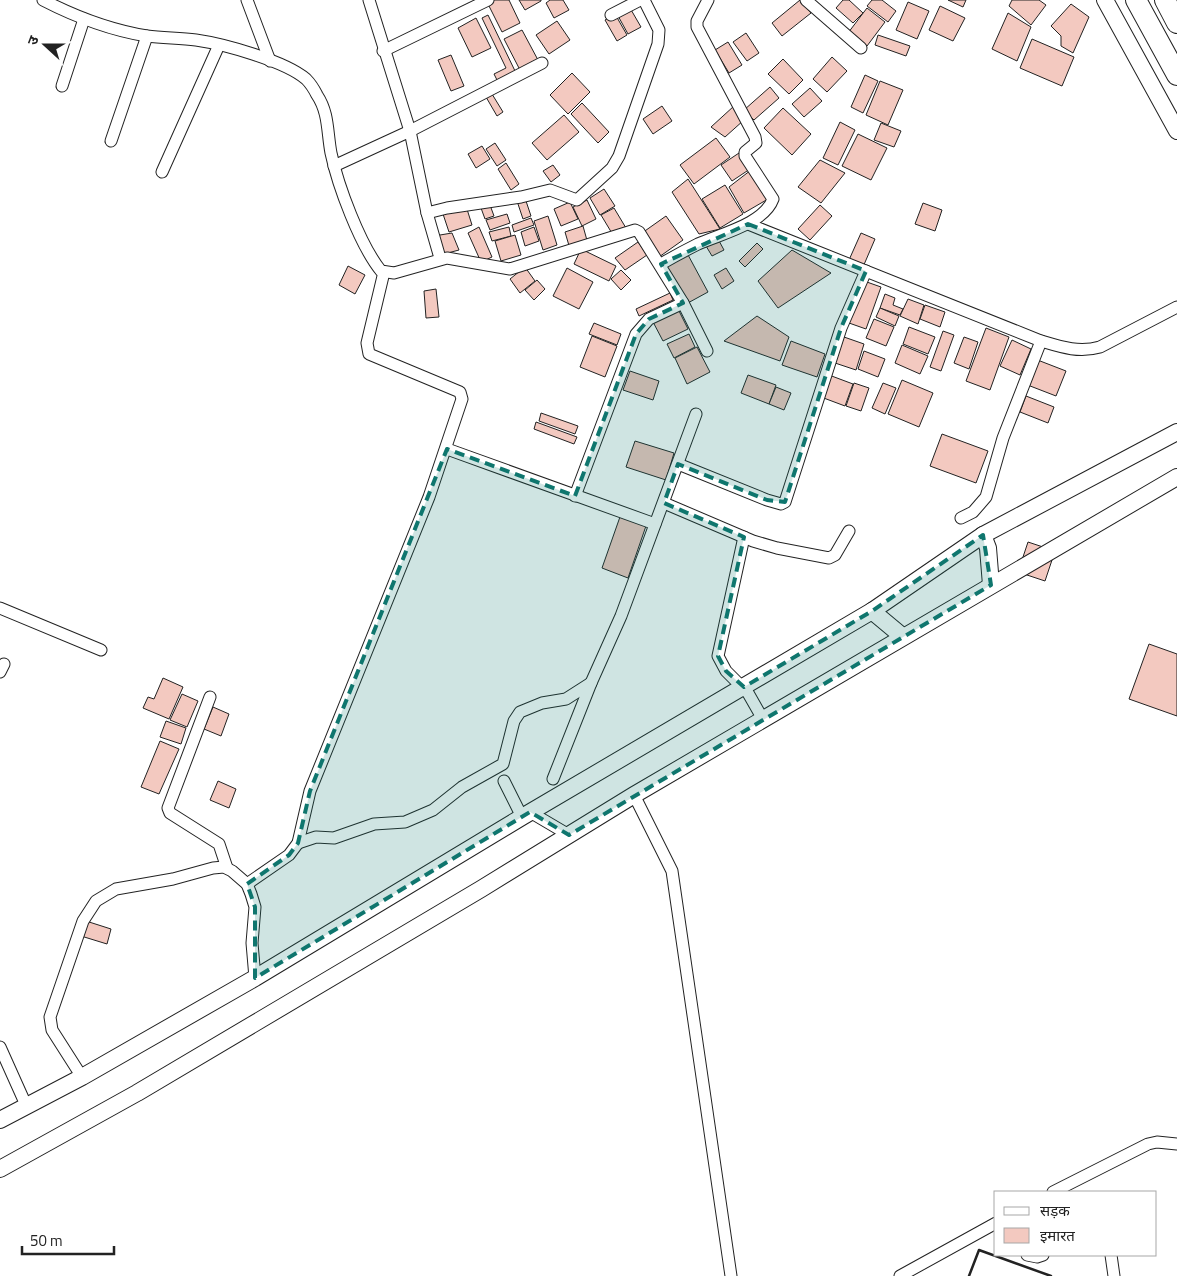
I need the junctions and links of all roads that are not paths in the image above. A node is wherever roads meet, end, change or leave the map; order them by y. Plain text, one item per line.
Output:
1 (44, 0) edge
2 (247, 0) edge
3 (369, 0) edge
4 (488, 0) edge
5 (642, 0) edge
6 (708, 0) edge
7 (806, 0) edge
8 (1105, 0) edge
9 (1136, 0) edge
10 (1165, 0) edge
11 (612, 15) dead end
12 (84, 19) junction
13 (1177, 23) edge
14 (147, 36) junction
15 (219, 45) junction
16 (861, 48) dead end
17 (384, 51) junction
18 (270, 61) junction
19 (542, 63) dead end
20 (1177, 75) edge
21 (62, 86) dead end
22 (410, 131) junction
23 (1177, 131) edge
24 (111, 141) dead end
25 (334, 166) junction
26 (162, 172) dead end
27 (427, 213) junction
28 (748, 224) junction
29 (440, 258) junction
30 (660, 264) junction
31 (866, 271) junction
32 (384, 272) junction
33 (683, 303) junction
34 (1177, 306) edge
35 (1041, 341) junction
36 (706, 351) dead end
37 (696, 414) dead end
38 (1177, 432) edge
39 (447, 449) junction
40 (678, 464) junction
41 (1177, 477) edge
42 (574, 496) junction
43 (664, 503) junction
44 (961, 518) dead end
45 (655, 524) junction
46 (849, 531) dead end
47 (983, 535) junction
48 (744, 537) junction
49 (991, 585) junction
50 (0, 608) edge
51 (872, 611) junction
52 (902, 636) junction
53 (101, 650) dead end
54 (591, 683) junction
55 (744, 687) junction
56 (210, 697) dead end
57 (764, 720) junction
58 (503, 764) junction
59 (488, 774) junction
60 (553, 779) dead end
61 (504, 781) junction
62 (634, 795) junction
63 (526, 814) junction
64 (569, 834) junction
65 (298, 843) junction
66 (227, 868) junction
67 (247, 884) junction
68 (255, 978) junction
69 (0, 1047) edge
70 (82, 1077) junction
71 (26, 1105) junction
72 (0, 1120) edge
73 (1177, 1144) edge
74 (0, 1169) edge
75 (1057, 1191) edge
76 (994, 1224) edge
77 (1111, 1256) edge
78 (731, 1276) edge
79 (900, 1276) edge
80 (1114, 1276) edge

1 - 12 street
2 - 18 street
3 - 17 street
4 - 17 street
5 - 11 street
5 - 27 street
6 - 28 street
7 - 16 street
8 - 23 street
9 - 20 highway
10 - 13 highway
12 - 14 street
12 - 21 street
14 - 15 street
14 - 24 street
15 - 18 street
15 - 26 street
17 - 22 street
18 - 25 street
19 - 22 street
22 - 25 street
22 - 27 street
25 - 32 street
27 - 29 street
28 - 30 street
28 - 31 street
29 - 30 street
29 - 32 street
30 - 33 street
31 - 35 street
31 - 40 street
32 - 39 street
33 - 36 street
33 - 42 street
34 - 35 street
35 - 44 street
37 - 40 street
38 - 47 street
39 - 42 street
39 - 65 street
40 - 43 street
41 - 49 street
42 - 45 street
43 - 45 street
43 - 48 street
45 - 54 street
46 - 48 street
47 - 49 street
47 - 51 street
48 - 55 street
49 - 52 street
50 - 53 street
51 - 52 street
51 - 55 street
52 - 57 street
54 - 58 street
54 - 60 street
55 - 57 street
55 - 63 street
56 - 66 street
57 - 62 street
58 - 59 street
58 - 61 street
59 - 61 street
59 - 65 street
61 - 63 street
62 - 64 street
62 - 78 street
63 - 64 street
63 - 68 street
64 - 74 street
65 - 67 street
66 - 67 street
66 - 70 street
67 - 68 street
68 - 70 street
69 - 71 street
70 - 71 street
71 - 72 street
73 - 75 street
76 - 79 street
77 - 80 street

